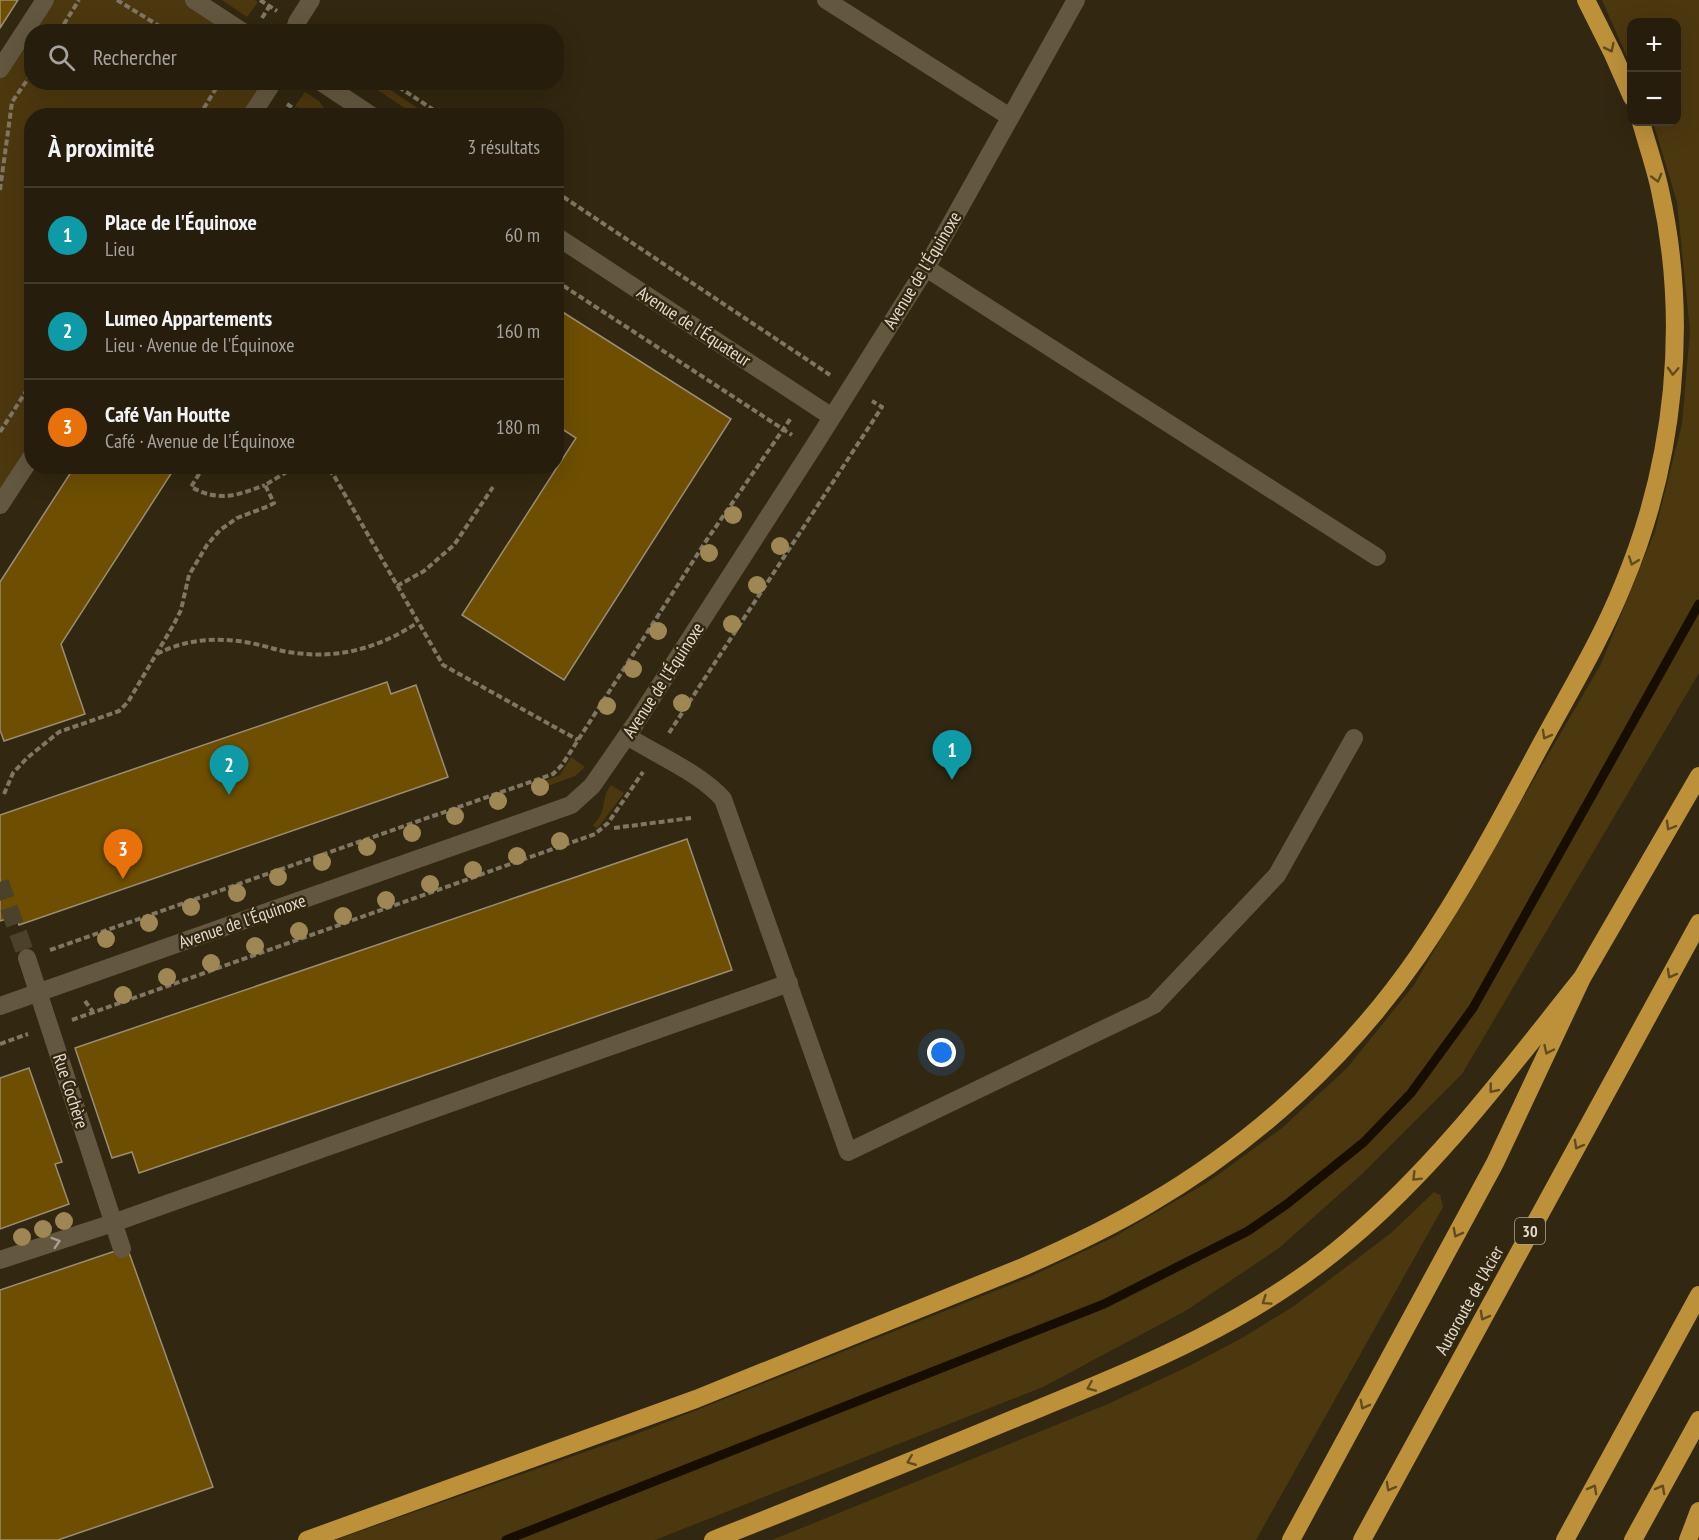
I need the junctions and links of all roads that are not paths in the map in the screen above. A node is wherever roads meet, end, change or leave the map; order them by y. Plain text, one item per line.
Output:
1 (45, 0) edge
2 (194, 0) edge
3 (311, 0) edge
4 (826, 0) edge
5 (1076, 0) edge
6 (1586, 0) edge
7 (29, 24) edge
8 (231, 24) edge
9 (296, 24) edge
10 (24, 32) edge
11 (0, 69) edge
12 (1627, 85) edge
13 (268, 90) edge
14 (333, 90) edge
15 (256, 108) edge
16 (360, 108) edge
17 (1010, 117) junction
18 (1642, 126) edge
19 (564, 241) edge
20 (926, 268) junction
21 (832, 417) junction
22 (24, 468) edge
23 (0, 505) edge
24 (1377, 557) dead end
25 (627, 736) junction
26 (1354, 738) dead end
27 (1699, 776) edge
28 (1699, 923) edge
29 (27, 958) tunnel mouth
30 (1582, 978) junction
31 (789, 983) junction
32 (38, 993) junction
33 (0, 1006) edge
34 (113, 1223) junction
35 (122, 1249) dead end
36 (0, 1260) edge
37 (1699, 1295) edge
38 (1699, 1420) edge
39 (1699, 1511) edge
40 (307, 1540) edge
41 (713, 1540) edge
42 (1291, 1540) edge
43 (1362, 1540) edge
44 (1565, 1540) edge
45 (1633, 1540) edge
46 (1688, 1540) edge

1 - 7 street
2 - 8 street
3 - 9 street
4 - 17 street
5 - 17 street, Avenue de l'Équinoxe
6 -> 12 highway
10 - 11 street
13 - 15 street
14 - 16 street
17 - 20 street, Avenue de l'Équinoxe
18 -> 40 highway
19 - 21 street, Avenue de l'Équateur
20 - 21 street, Avenue de l'Équinoxe
20 - 24 street
21 - 25 street, Avenue de l'Équinoxe
22 - 23 street
25 - 31 street
25 - 32 street, Avenue de l'Équinoxe
26 - 31 street
27 -> 30 highway
28 -> 43 highway, Autoroute de l'Acier / 30
29 - 32 street, Rue Cochère
30 -> 41 highway
30 -> 42 highway
31 - 34 street
32 - 33 street, Avenue de l'Équinoxe
32 - 34 street, Rue Cochère
34 - 35 street, Rue Cochère
36 -> 34 street
44 -> 37 highway
45 -> 38 highway
39 - 46 highway

